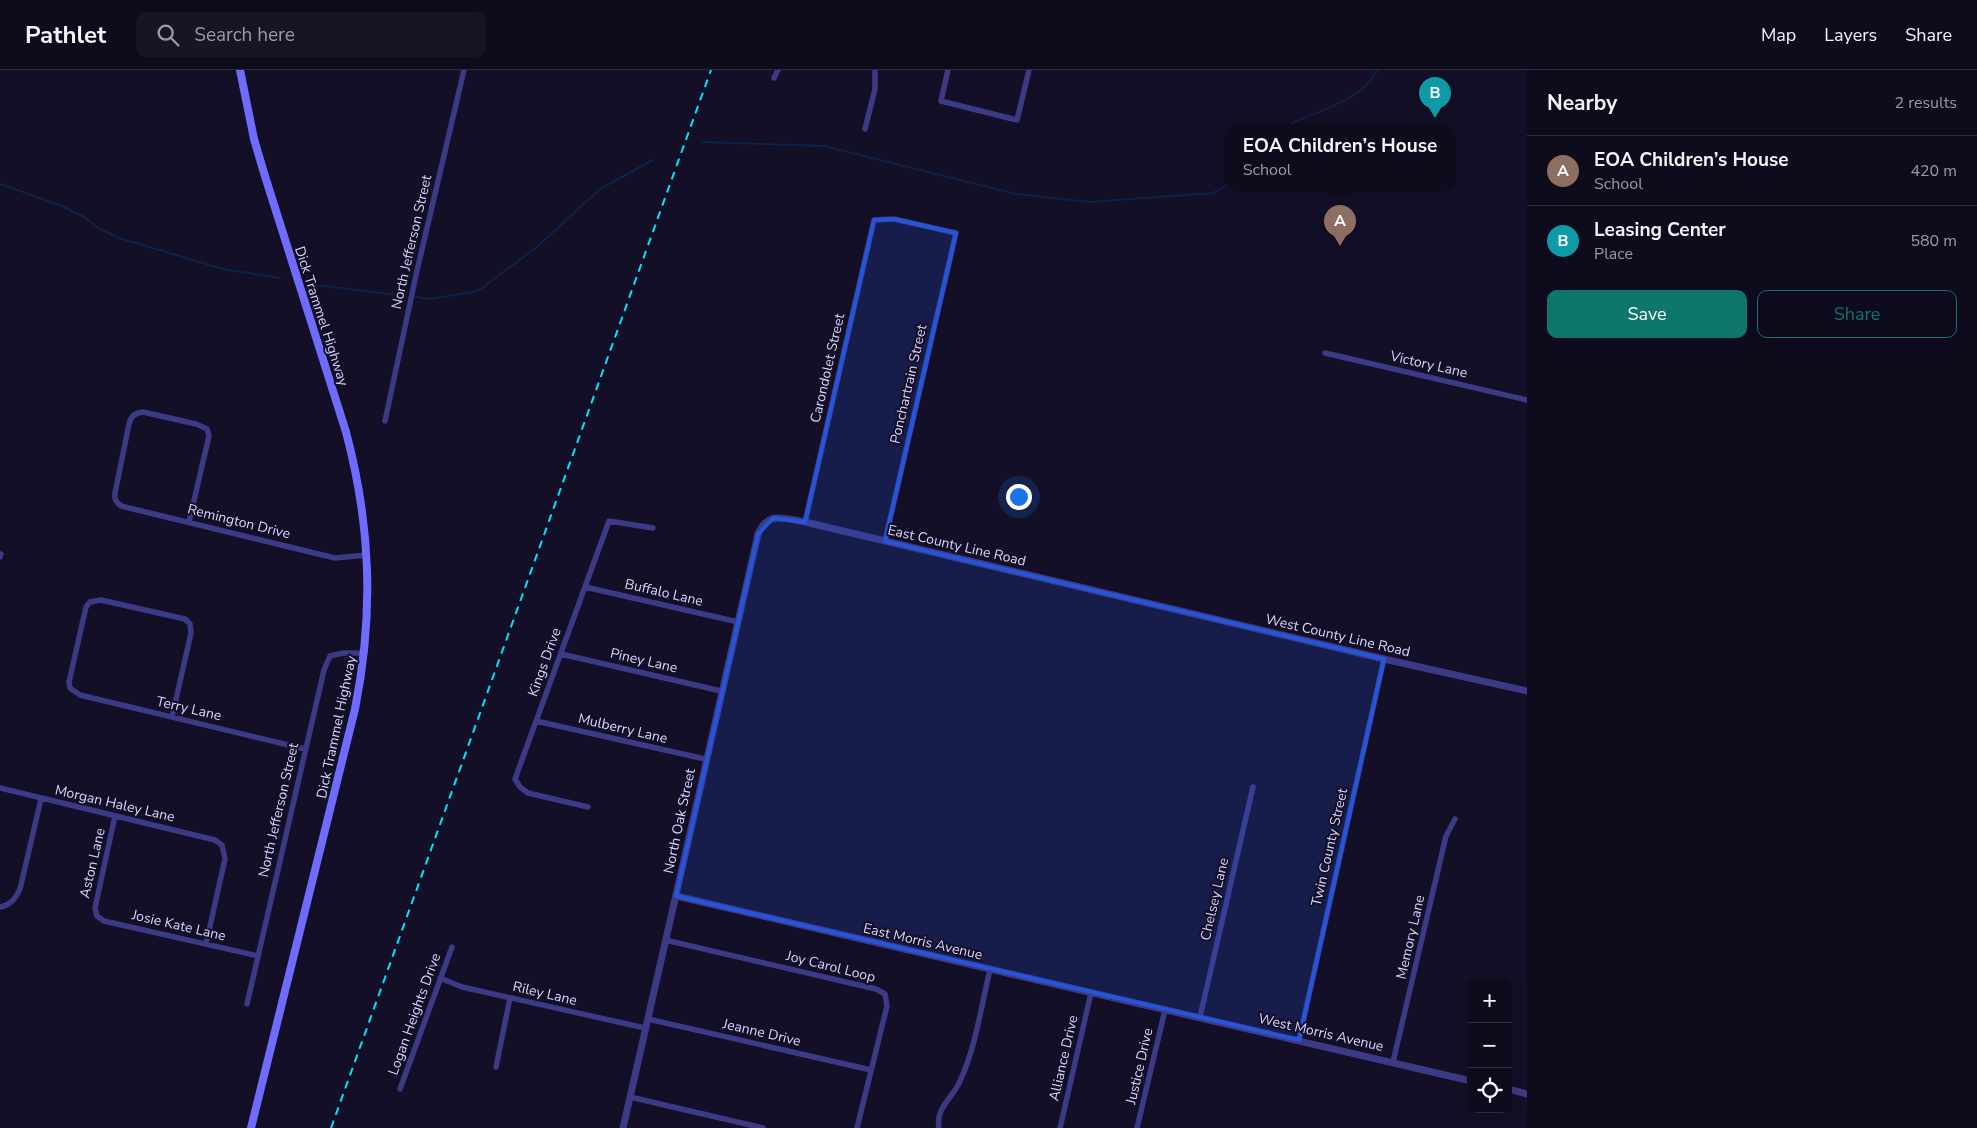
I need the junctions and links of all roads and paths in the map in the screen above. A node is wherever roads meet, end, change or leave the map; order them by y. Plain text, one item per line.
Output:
1 (240, 70) edge
2 (464, 70) edge
3 (778, 70) edge
4 (875, 70) edge
5 (948, 70) edge
6 (1029, 70) edge
7 (774, 78) dead end
8 (865, 129) dead end
9 (956, 233) joint
10 (1326, 353) dead end
11 (1527, 400) edge
12 (385, 421) dead end
13 (766, 521) joint
14 (188, 522) junction
15 (805, 522) junction
16 (653, 528) dead end
17 (885, 541) junction
18 (367, 555) junction
19 (585, 587) junction
20 (1143, 602) joint
21 (738, 622) junction
22 (365, 653) junction
23 (561, 654) junction
24 (1384, 660) junction
25 (721, 691) junction
26 (1527, 691) edge
27 (172, 717) junction
28 (536, 721) junction
29 (305, 749) junction
30 (705, 759) junction
31 (1253, 786) dead end
32 (0, 788) edge
33 (41, 799) junction
34 (588, 807) dead end
35 (115, 816) junction
36 (1455, 818) dead end
37 (676, 896) junction
38 (0, 907) edge
39 (97, 916) joint
40 (665, 940) junction
41 (206, 944) junction
42 (452, 947) dead end
43 (258, 956) junction
44 (990, 970) junction
45 (440, 978) junction
46 (1091, 993) junction
47 (510, 998) junction
48 (247, 1004) dead end
49 (1165, 1010) junction
50 (1200, 1018) junction
51 (648, 1019) junction
52 (645, 1028) junction
53 (1298, 1040) junction
54 (1393, 1062) junction
55 (496, 1067) dead end
56 (870, 1070) junction
57 (1467, 1080) edge
58 (400, 1089) dead end
59 (1512, 1090) edge
60 (1527, 1094) edge
61 (630, 1097) junction
62 (251, 1128) edge
63 (622, 1128) edge
64 (763, 1128) edge
65 (857, 1128) edge
66 (939, 1128) edge
67 (1060, 1128) edge
68 (1137, 1128) edge

1 - 18 main road, Dick Trammel Highway
2 - 12 street, North Jefferson Street
3 - 7 street
4 - 8 street
5 - 6 street
9 - 15 street, Carondolet Street
9 - 17 street, Ponchartrain Street
10 - 11 street, Victory Lane
13 - 15 street, East County Line Road
13 - 21 street, North Oak Street
14 - 14 street, Remington Drive
14 - 18 street, Remington Drive
15 - 17 street, East County Line Road
16 - 19 street, Kings Drive
17 - 20 street, East County Line Road
18 - 22 main road, Dick Trammel Highway
19 - 21 street, Buffalo Lane
19 - 23 street, Kings Drive
20 - 24 street, West County Line Road
21 - 25 street, North Oak Street
22 - 29 street, North Jefferson Street
22 - 62 main road, Dick Trammel Highway
23 - 25 street, Piney Lane
23 - 28 street, Kings Drive
24 - 26 street, West County Line Road
24 - 53 street, Twin County Street
25 - 30 street, North Oak Street
27 - 27 street, Terry Lane
27 - 29 street, Terry Lane
28 - 30 street, Mulberry Lane
28 - 34 street, Kings Drive
29 - 43 street, North Jefferson Street
30 - 37 street, North Oak Street
31 - 50 street, Chelsey Lane
32 - 33 street, Morgan Haley Lane
33 - 35 street, Morgan Haley Lane
33 - 38 street
35 - 39 street, Aston Lane
35 - 41 street, Morgan Haley Lane
36 - 54 street, Memory Lane
37 - 40 street, North Oak Street
37 - 44 street, East Morris Avenue
39 - 41 street, Josie Kate Lane
40 - 51 street, North Oak Street
40 - 56 street, Joy Carol Loop
41 - 43 street, Josie Kate Lane
42 - 45 street, Logan Heights Drive
43 - 48 street, North Jefferson Street
44 - 46 street, East Morris Avenue
44 - 66 street
45 - 47 street, Riley Lane
45 - 58 street, Logan Heights Drive
46 - 49 street, East Morris Avenue
46 - 67 street, Alliance Drive
47 - 52 street, Riley Lane
47 - 55 street
49 - 50 street, West Morris Avenue
49 - 68 street, Justice Drive
50 - 53 street, West Morris Avenue
51 - 52 street, North Oak Street
51 - 56 street, Jeanne Drive
52 - 61 street, North Oak Street
53 - 54 street, West Morris Avenue
54 - 57 street, West Morris Avenue
56 - 65 street, Joy Carol Loop
59 - 60 street
61 - 63 street, North Oak Street
61 - 64 street

